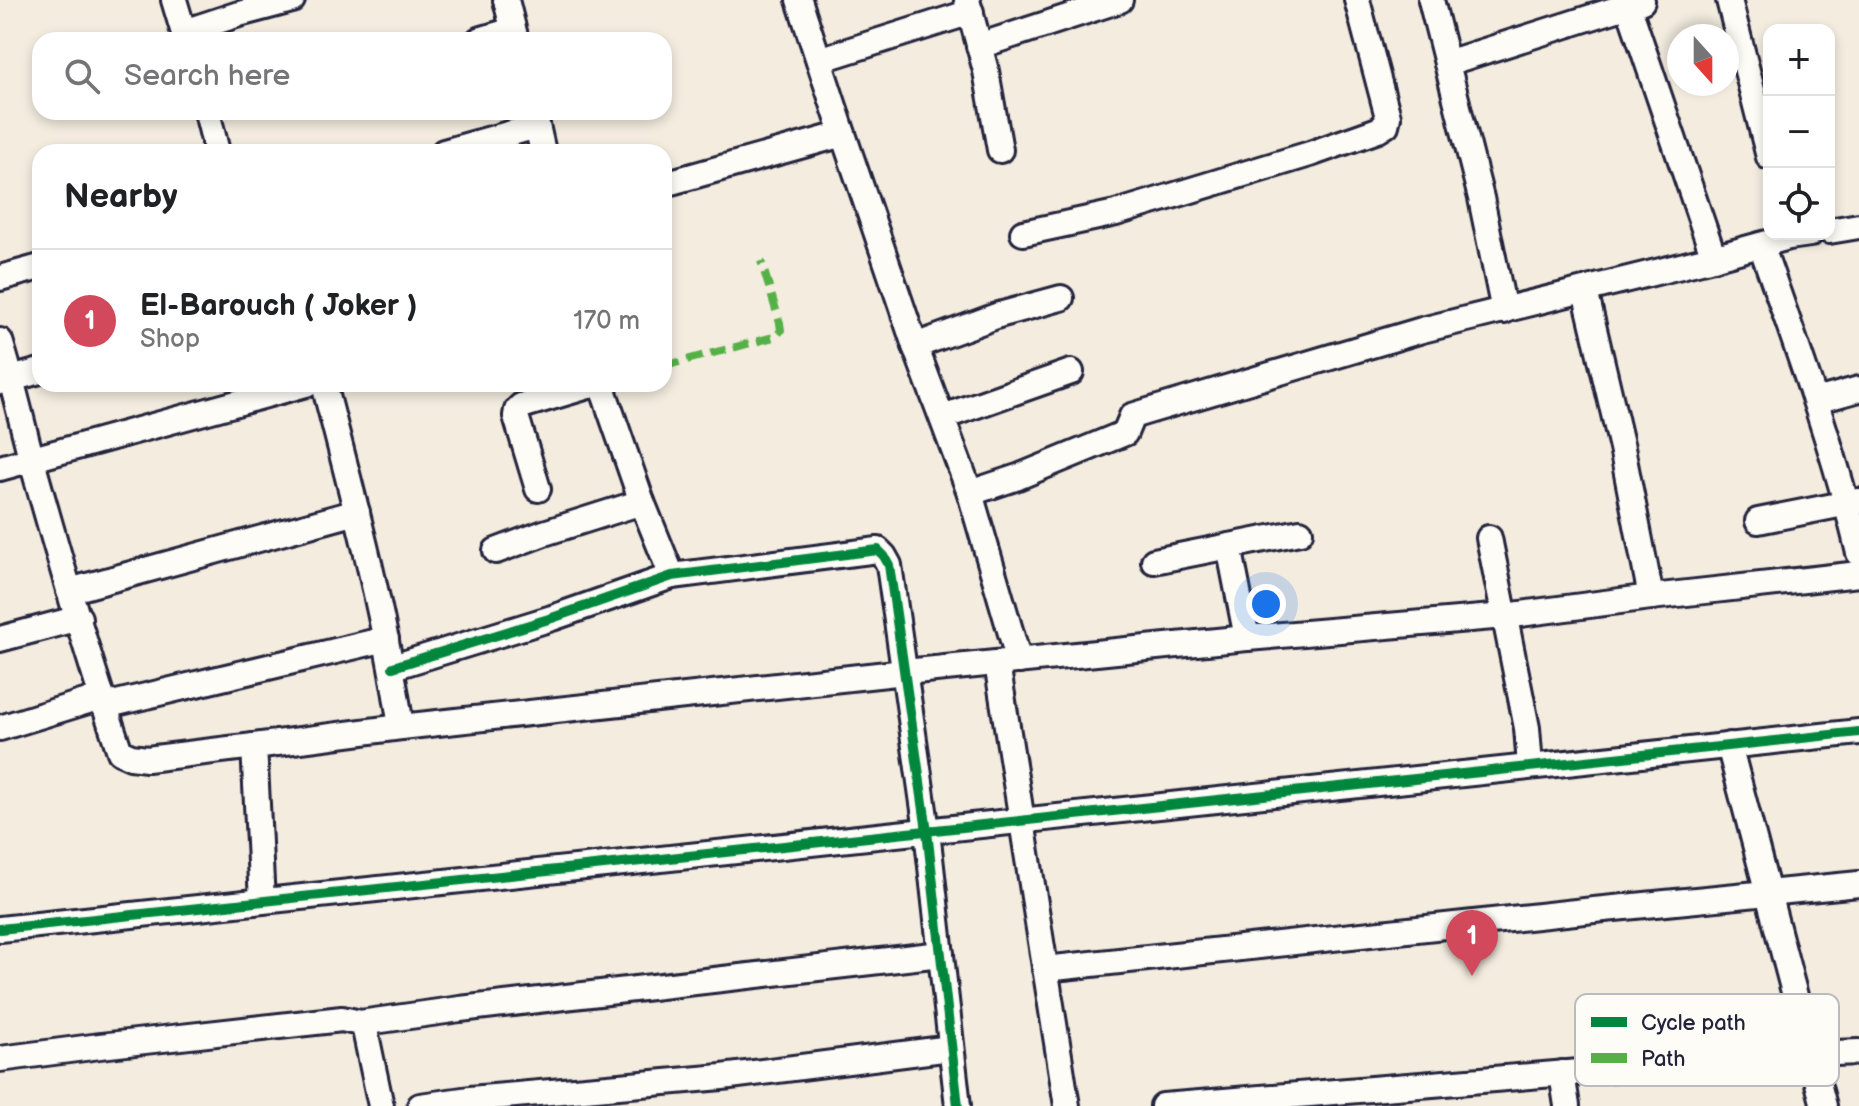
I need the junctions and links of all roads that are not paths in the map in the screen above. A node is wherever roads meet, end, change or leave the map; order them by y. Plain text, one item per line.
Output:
1 (174, 0) edge
2 (292, 0) edge
3 (506, 0) edge
4 (799, 0) edge
5 (1120, 0) edge
6 (1357, 0) edge
7 (1431, 0) edge
8 (1729, 0) edge
9 (1636, 2) edge
10 (969, 6) edge
11 (184, 32) edge
12 (195, 32) edge
13 (514, 32) edge
14 (979, 46) junction
15 (819, 60) junction
16 (1447, 63) junction
17 (214, 120) edge
18 (532, 120) edge
19 (535, 120) edge
20 (1763, 133) edge
21 (843, 134) junction
22 (216, 144) edge
23 (466, 144) edge
24 (541, 144) edge
25 (1000, 150) dead end
26 (672, 182) edge
27 (1859, 226) edge
28 (1835, 230) edge
29 (1023, 233) dead end
30 (1778, 240) edge
31 (1761, 245) junction
32 (1714, 258) junction
33 (32, 269) edge
34 (0, 278) edge
35 (1585, 291) junction
36 (1061, 298) dead end
37 (1504, 311) junction
38 (0, 341) edge
39 (915, 346) junction
40 (1071, 372) dead end
41 (32, 373) edge
42 (6, 381) edge
43 (1859, 389) edge
44 (277, 392) edge
45 (326, 392) edge
46 (570, 392) edge
47 (601, 392) edge
48 (1816, 401) junction
49 (943, 417) junction
50 (32, 460) junction
51 (0, 468) edge
52 (538, 489) dead end
53 (970, 493) junction
54 (642, 502) junction
55 (1853, 502) edge
56 (357, 512) junction
57 (1758, 521) dead end
58 (1300, 532) dead end
59 (1489, 538) dead end
60 (1229, 546) junction
61 (496, 551) dead end
62 (1859, 553) edge
63 (1154, 561) dead end
64 (1859, 574) edge
65 (672, 576) junction
66 (69, 591) junction
67 (1651, 597) junction
68 (1505, 616) junction
69 (79, 618) junction
70 (1247, 638) junction
71 (0, 639) edge
72 (386, 639) junction
73 (1008, 662) junction
74 (393, 667) junction
75 (905, 672) junction
76 (102, 702) junction
77 (401, 727) junction
78 (0, 728) edge
79 (1859, 732) edge
80 (1729, 745) junction
81 (254, 746) junction
82 (1530, 766) junction
83 (1021, 820) junction
84 (927, 831) junction
85 (1859, 884) edge
86 (1769, 894) junction
87 (262, 901) junction
88 (0, 929) edge
89 (941, 954) junction
90 (1045, 969) junction
91 (1795, 994) edge
92 (360, 1023) junction
93 (951, 1048) junction
94 (1859, 1052) edge
95 (1839, 1053) edge
96 (0, 1059) edge
97 (1575, 1072) edge
98 (1562, 1073) junction
99 (1819, 1086) edge
100 (381, 1106) edge
101 (420, 1106) edge
102 (958, 1106) edge
103 (1067, 1106) edge
104 (1163, 1106) edge
105 (1567, 1106) edge
106 (1824, 1106) edge

1 - 11 street
2 - 12 street
3 - 13 street
4 - 15 street
5 - 14 street
6 - 29 street
7 - 16 street
8 - 20 street
9 - 16 street
9 - 32 street
10 - 14 street
10 - 15 street
14 - 25 street
15 - 21 street
16 - 37 street
17 - 22 street
18 - 23 street
19 - 24 street
21 - 26 street
21 - 39 street
27 - 28 street
30 - 31 street
31 - 32 street
31 - 48 street
32 - 35 street
33 - 34 street
35 - 37 street
35 - 67 street
36 - 39 street
37 - 53 street
38 - 42 street
39 - 49 street
40 - 49 street
41 - 42 street
42 - 50 street
43 - 48 street
44 - 50 street
45 - 56 street
46 - 52 street
47 - 54 street
48 - 55 street
49 - 53 street
50 - 51 street
50 - 66 street
53 - 73 street
54 - 61 street
54 - 65 street
55 - 57 street
55 - 62 street
56 - 66 street
56 - 72 street
58 - 60 street
59 - 68 street
60 - 63 street
60 - 70 street
64 - 67 street
65 - 74 street
65 - 75 street
66 - 69 street
67 - 68 street
68 - 70 street
68 - 82 street
69 - 71 street
69 - 76 street
70 - 73 street
72 - 74 street
72 - 76 street
73 - 75 street
73 - 83 street
74 - 77 street
75 - 77 street
75 - 84 street
76 - 78 street
76 - 81 street
77 - 81 street
79 - 80 street
80 - 82 street
80 - 86 street
81 - 87 street
82 - 83 street
83 - 84 street
83 - 90 street
84 - 87 street
84 - 89 street
85 - 86 street
86 - 90 street
86 - 91 street
87 - 88 street
89 - 92 street
89 - 93 street
90 - 103 street
92 - 96 street
92 - 100 street
93 - 101 street
93 - 102 street
94 - 95 street
97 - 98 street
98 - 104 street
98 - 105 street
99 - 106 street

